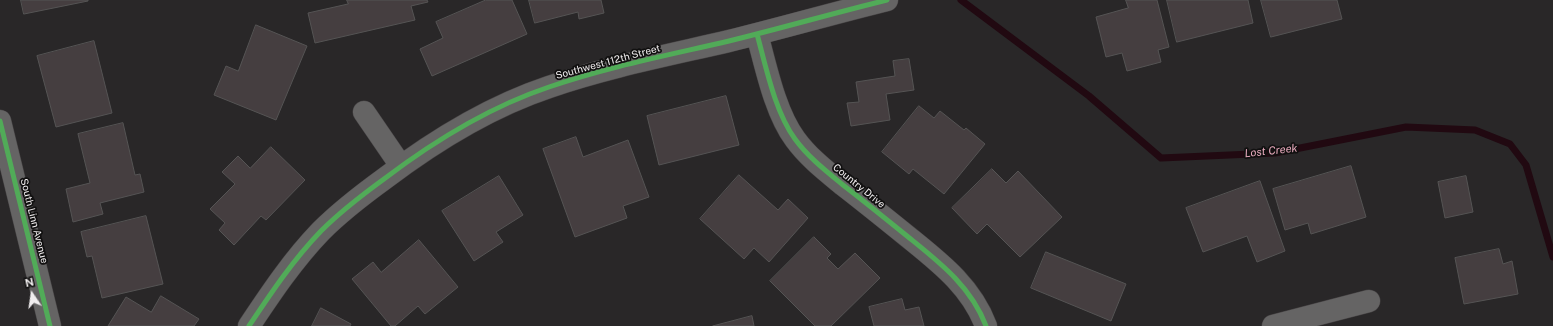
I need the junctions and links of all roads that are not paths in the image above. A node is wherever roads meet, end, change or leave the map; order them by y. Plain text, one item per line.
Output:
1 (887, 0) edge
2 (756, 34) junction
3 (364, 112) dead end
4 (0, 121) edge
5 (401, 166) junction
6 (1369, 301) dead end
7 (50, 326) edge
8 (249, 326) edge
9 (986, 326) edge
10 (1273, 326) edge

1 - 2 street, Southwest 112th Street
2 - 5 street, Southwest 112th Street
2 - 9 street, Country Drive
3 - 5 street
4 - 7 street, South Linn Avenue
5 - 8 street, Southwest 112th Street
6 - 10 street

